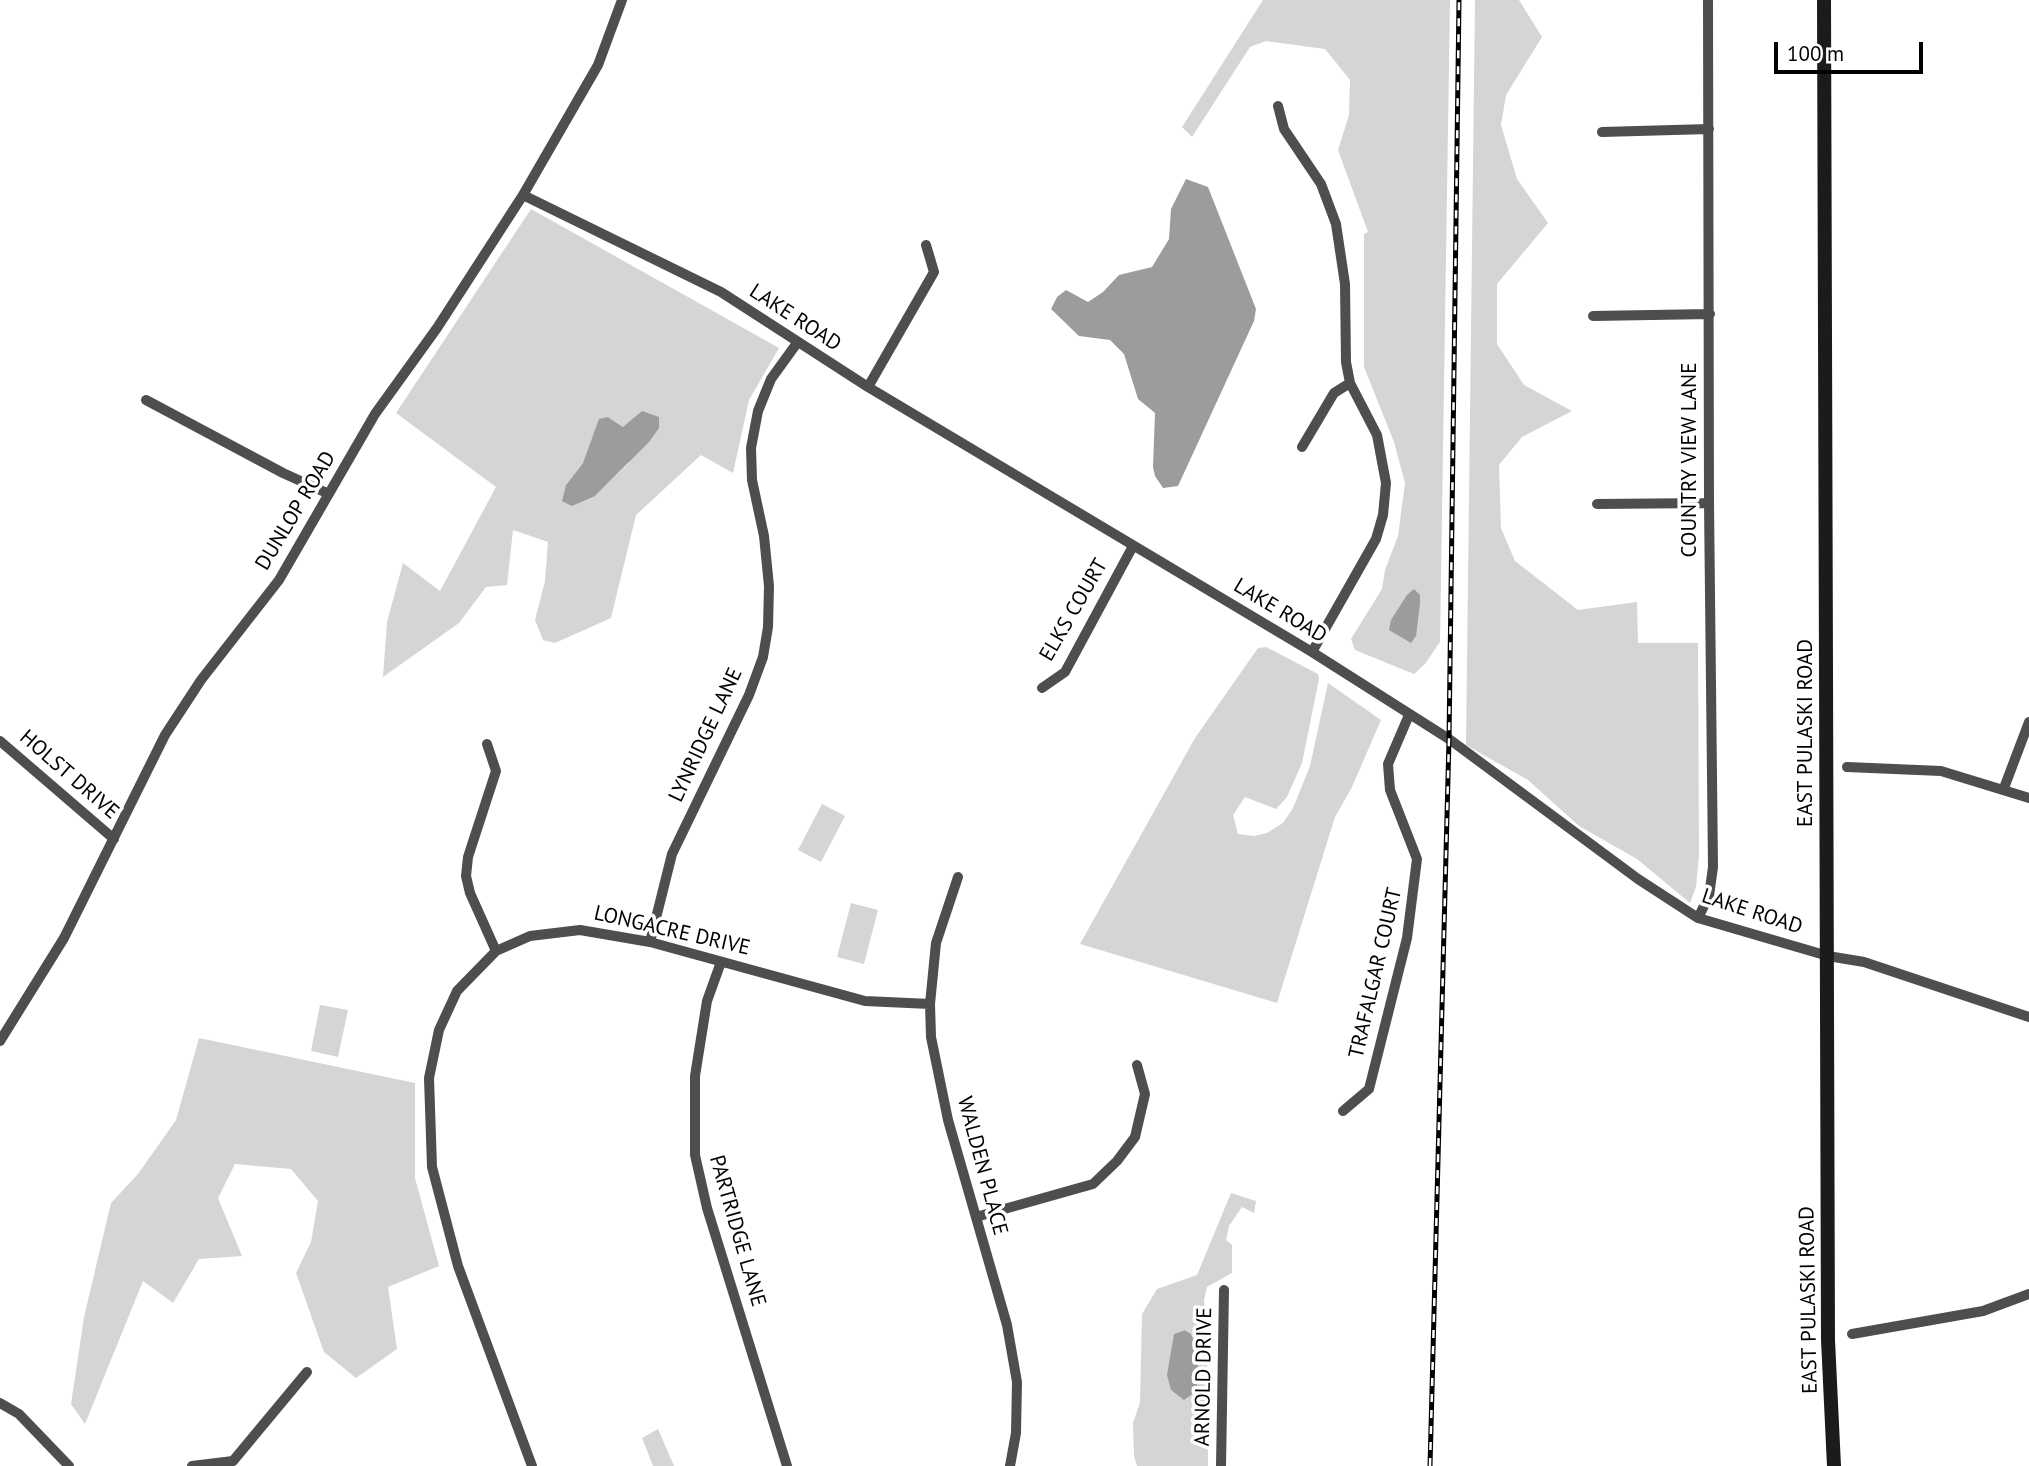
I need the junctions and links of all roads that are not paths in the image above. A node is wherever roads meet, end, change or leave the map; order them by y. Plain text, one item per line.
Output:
1 (622, 0) edge
2 (1708, 0) edge
3 (1824, 0) edge
4 (1279, 106) dead end
5 (1709, 129) junction
6 (1602, 132) dead end
7 (523, 195) junction
8 (926, 245) dead end
9 (1710, 314) junction
10 (1593, 316) dead end
11 (797, 343) junction
12 (1350, 383) junction
13 (868, 387) junction
14 (146, 400) dead end
15 (1302, 447) dead end
16 (329, 494) junction
17 (1709, 503) junction
18 (1597, 504) dead end
19 (1133, 546) junction
20 (1311, 652) junction
21 (1042, 688) dead end
22 (1409, 715) junction
23 (2029, 722) edge
24 (0, 741) edge
25 (487, 744) dead end
26 (1847, 767) dead end
27 (2004, 788) junction
28 (2029, 798) edge
29 (114, 839) junction
30 (958, 877) dead end
31 (1698, 918) junction
32 (650, 942) junction
33 (496, 951) junction
34 (1828, 956) junction
35 (721, 962) junction
36 (930, 1004) junction
37 (2029, 1017) edge
38 (0, 1041) edge
39 (1137, 1065) dead end
40 (1343, 1111) dead end
41 (976, 1217) junction
42 (1224, 1290) dead end
43 (2029, 1294) edge
44 (1852, 1334) dead end
45 (307, 1372) dead end
46 (0, 1403) edge
47 (239, 1463) edge
48 (69, 1466) edge
49 (191, 1466) edge
50 (532, 1466) edge
51 (787, 1466) edge
52 (1010, 1466) edge
53 (1221, 1466) edge
54 (1834, 1466) edge

1 - 7 street, DUNLOP ROAD
2 - 5 street, COUNTRY VIEW LANE
3 - 34 main road, EAST PULASKI ROAD
4 - 12 street
5 - 6 street
5 - 9 street, COUNTRY VIEW LANE
7 - 11 street, LAKE ROAD
7 - 16 street, DUNLOP ROAD
8 - 13 street
9 - 10 street
9 - 17 street, COUNTRY VIEW LANE
11 - 13 street, LAKE ROAD
11 - 32 street, LYNRIDGE LANE
12 - 15 street
12 - 20 street
13 - 19 street, LAKE ROAD
14 - 16 street
16 - 29 street, DUNLOP ROAD
17 - 18 street
17 - 31 street, COUNTRY VIEW LANE
19 - 20 street, LAKE ROAD
19 - 21 street, ELKS COURT
20 - 22 street, LAKE ROAD
22 - 31 street, LAKE ROAD
22 - 40 street, TRAFALGAR COURT
23 - 27 street
24 - 29 street, HOLST DRIVE
25 - 33 street
26 - 27 street
27 - 28 street
29 - 38 street, DUNLOP ROAD
30 - 36 street, WALDEN PLACE
31 - 34 street, LAKE ROAD
32 - 33 street, LONGACRE DRIVE
32 - 35 street, LONGACRE DRIVE
33 - 50 street, LONGACRE DRIVE
34 - 37 street, LAKE ROAD
34 - 54 main road, EAST PULASKI ROAD
35 - 36 street, LONGACRE DRIVE
35 - 51 street, PARTRIDGE LANE
36 - 41 street, WALDEN PLACE
39 - 41 street
41 - 52 street, WALDEN PLACE
42 - 53 street, ARNOLD DRIVE
43 - 44 street
45 - 47 street
46 - 48 street
47 - 49 street

